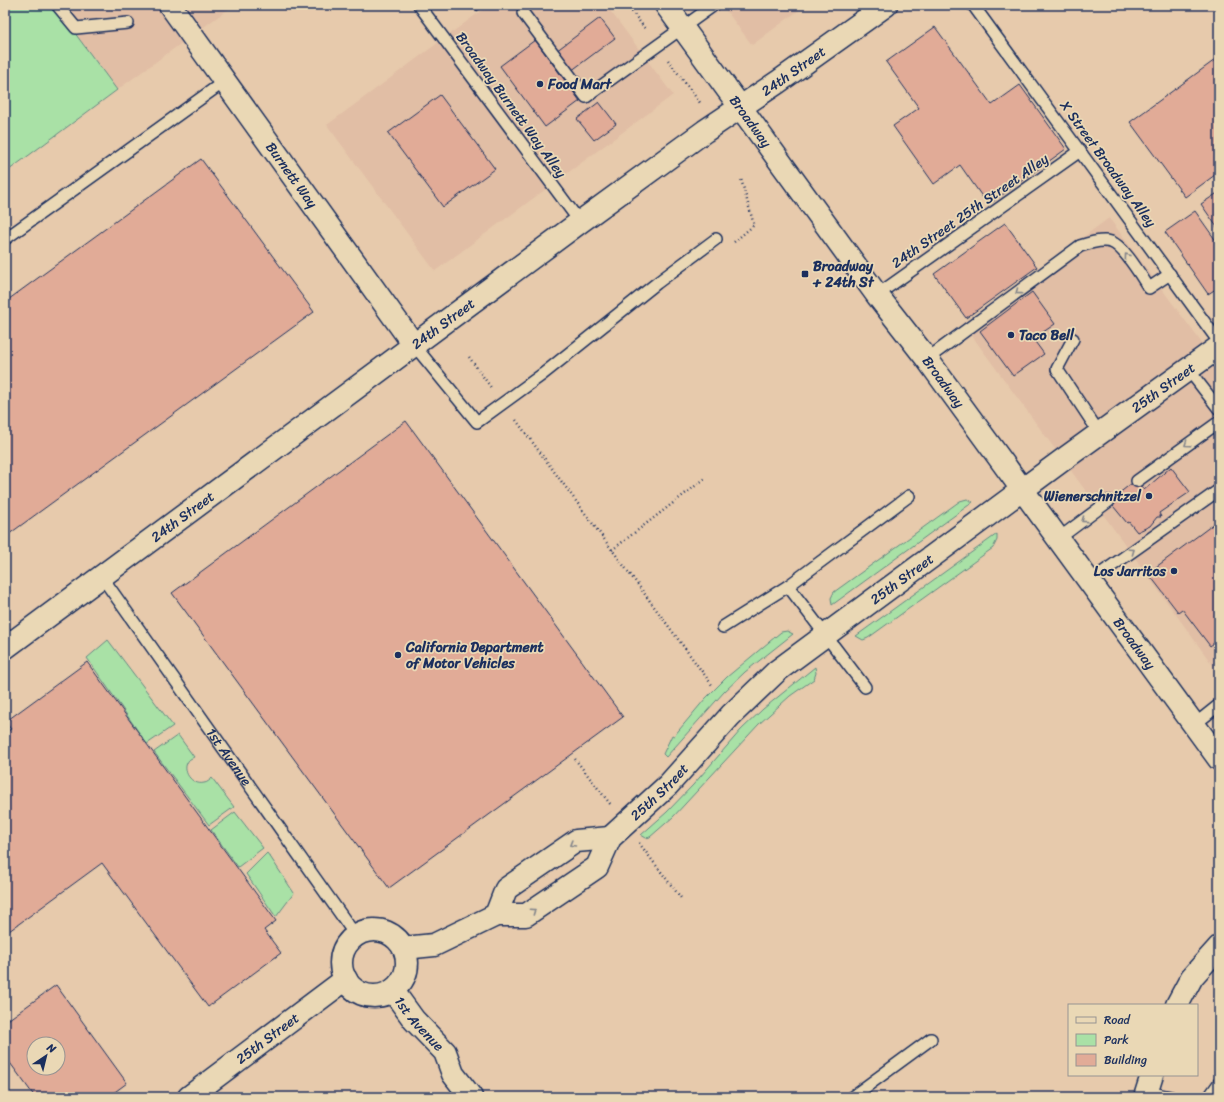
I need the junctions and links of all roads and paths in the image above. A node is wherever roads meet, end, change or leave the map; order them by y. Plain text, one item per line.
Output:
1 (57, 5) edge
2 (170, 5) edge
3 (419, 5) edge
4 (627, 5) edge
5 (666, 5) edge
6 (714, 5) edge
7 (886, 5) edge
8 (973, 5) edge
9 (523, 13) dead end
10 (128, 23) dead end
11 (683, 28) junction
12 (657, 46) junction
13 (225, 81) junction
14 (741, 107) junction
15 (716, 124) junction
16 (1080, 151) junction
17 (741, 179) dead end
18 (580, 222) junction
19 (5, 240) edge
20 (716, 240) dead end
21 (730, 245) dead end
22 (1170, 274) junction
23 (877, 295) junction
24 (1073, 339) dead end
25 (1219, 342) edge
26 (414, 345) junction
27 (1219, 347) edge
28 (469, 357) dead end
29 (927, 359) junction
30 (1188, 369) junction
31 (494, 392) dead end
32 (1219, 409) edge
33 (516, 420) dead end
34 (1219, 422) edge
35 (1100, 434) junction
36 (707, 477) dead end
37 (1137, 481) dead end
38 (1219, 490) edge
39 (1022, 491) junction
40 (909, 496) dead end
41 (1109, 501) dead end
42 (1058, 539) junction
43 (612, 550) junction
44 (102, 577) junction
45 (1089, 582) junction
46 (788, 586) junction
47 (723, 627) dead end
48 (826, 635) junction
49 (5, 648) edge
50 (712, 685) dead end
51 (865, 687) dead end
52 (1219, 705) edge
53 (1194, 725) junction
54 (575, 759) dead end
55 (1219, 759) edge
56 (612, 808) dead end
57 (610, 838) junction
58 (637, 839) dead end
59 (681, 898) dead end
60 (496, 915) junction
61 (356, 936) junction
62 (1219, 947) edge
63 (404, 948) junction
64 (346, 979) junction
65 (393, 991) junction
66 (1178, 1004) edge
67 (931, 1039) dead end
68 (1219, 1083) edge
69 (1148, 1088) edge
70 (189, 1097) edge
71 (470, 1097) edge
72 (852, 1097) edge
73 (1171, 1097) edge
74 (1209, 1097) edge

1 - 10 lane
2 - 13 street, Burnett Way
3 - 18 lane, Broadway Burnett Way Alley
4 - 12 path
5 - 11 street, Broadway
6 - 11 lane
7 - 14 street, 24th Street
8 - 16 lane, X Street Broadway Alley
9 - 12 lane
11 - 12 lane
11 - 14 street, Broadway
12 - 15 path
13 - 19 lane
13 - 26 street, Burnett Way
14 - 15 street, 24th Street
14 - 23 street, Broadway
15 - 18 street, 24th Street
16 - 22 lane, X Street Broadway Alley
16 - 23 lane, 24th Street 25th Street Alley
17 - 21 path
18 - 26 street, 24th Street
20 - 26 lane
22 - 25 lane, X Street Broadway Alley
22 -> 29 lane
23 - 29 street, Broadway
24 - 35 lane
26 - 44 street, 24th Street
27 - 30 street, 25th Street
28 - 31 path
29 - 39 street, Broadway
30 - 32 lane
30 - 35 street, 25th Street
33 - 43 path
34 -> 37 lane
35 - 39 street, 25th Street
36 - 43 path
45 -> 38 lane
39 - 42 street, Broadway
39 - 48 street, 25th Street
40 - 46 lane
41 -> 42 lane
42 - 45 street, Broadway
43 - 50 path
44 - 49 street, 24th Street
44 - 61 lane, 1st Avenue
45 - 53 street, Broadway
46 - 47 lane
46 - 48 lane
48 - 51 lane
48 - 57 street, 25th Street
52 - 53 lane
53 - 55 street, Broadway
54 - 56 path
57 -> 60 street
60 -> 57 street, 25th Street
58 - 59 path
60 - 63 street, 25th Street
61 - 63 street
61 - 64 street
62 - 66 street
63 - 65 street
64 - 65 street
64 - 70 street, 25th Street
65 - 71 street, 1st Avenue
67 - 72 lane
68 - 74 lane
69 - 73 lane

